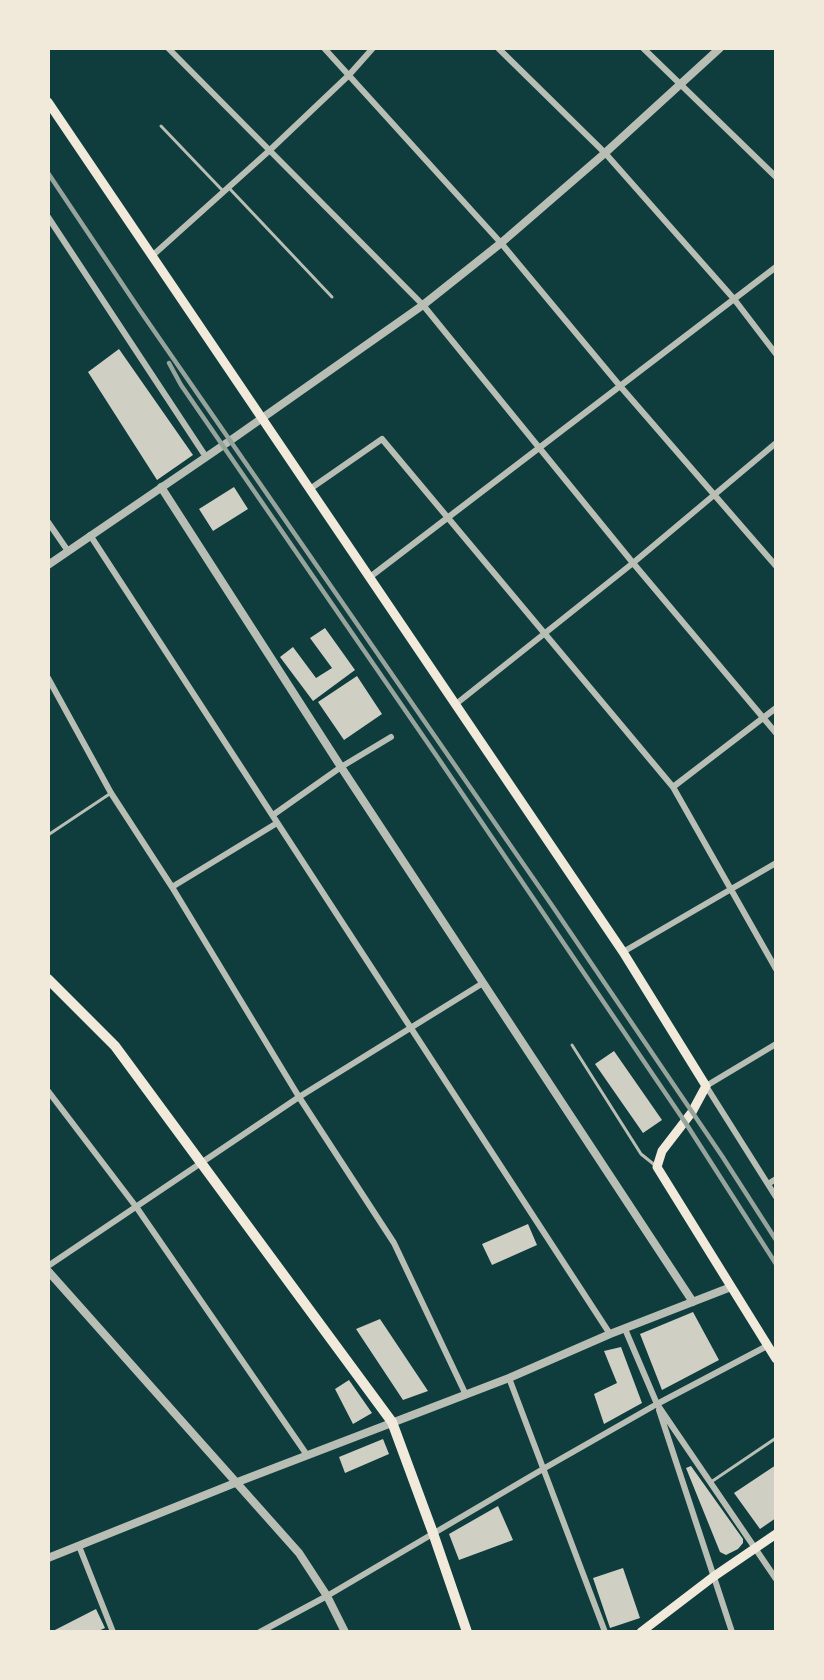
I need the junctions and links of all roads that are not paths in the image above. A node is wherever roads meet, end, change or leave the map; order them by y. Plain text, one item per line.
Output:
1 (168, 48) edge
2 (324, 48) edge
3 (373, 48) edge
4 (498, 48) edge
5 (643, 48) edge
6 (720, 48) edge
7 (349, 75) junction
8 (680, 83) junction
9 (48, 102) edge
10 (161, 126) dead end
11 (270, 150) junction
12 (605, 153) junction
13 (776, 177) edge
14 (225, 189) junction
15 (48, 217) edge
16 (501, 243) junction
17 (152, 256) junction
18 (776, 267) edge
19 (333, 297) dead end
20 (734, 299) junction
21 (423, 305) junction
22 (776, 354) edge
23 (620, 386) junction
24 (261, 419) junction
25 (776, 443) edge
26 (539, 448) junction
27 (206, 457) junction
28 (161, 487) junction
29 (310, 489) junction
30 (714, 495) junction
31 (447, 519) junction
32 (48, 522) edge
33 (90, 535) junction
34 (68, 551) junction
35 (633, 563) junction
36 (48, 565) edge
37 (776, 566) edge
38 (370, 577) junction
39 (545, 634) junction
40 (48, 678) edge
41 (456, 704) junction
42 (776, 708) edge
43 (763, 718) junction
44 (776, 733) edge
45 (391, 737) dead end
46 (341, 767) junction
47 (673, 787) junction
48 (111, 793) junction
49 (273, 815) junction
50 (277, 823) junction
51 (48, 835) edge
52 (776, 863) edge
53 (172, 887) junction
54 (732, 889) junction
55 (623, 952) junction
56 (776, 969) edge
57 (48, 979) edge
58 (483, 983) junction
59 (412, 1027) junction
60 (776, 1044) edge
61 (572, 1045) dead end
62 (706, 1086) junction
63 (48, 1091) edge
64 (299, 1097) junction
65 (201, 1162) junction
66 (657, 1167) junction
67 (776, 1179) edge
68 (768, 1184) junction
69 (776, 1197) edge
70 (136, 1208) junction
71 (48, 1266) edge
72 (48, 1271) edge
73 (731, 1287) junction
74 (693, 1302) junction
75 (625, 1329) junction
76 (610, 1334) junction
77 (767, 1346) junction
78 (776, 1359) edge
79 (509, 1378) junction
80 (466, 1395) junction
81 (657, 1404) junction
82 (392, 1422) junction
83 (776, 1438) edge
84 (307, 1455) junction
85 (543, 1468) junction
86 (711, 1482) junction
87 (235, 1483) junction
88 (433, 1533) junction
89 (776, 1534) edge
90 (79, 1546) junction
91 (756, 1548) junction
92 (48, 1558) edge
93 (713, 1577) junction
94 (776, 1579) edge
95 (327, 1596) junction
96 (113, 1632) edge
97 (260, 1632) edge
98 (345, 1632) edge
99 (467, 1632) edge
100 (605, 1632) edge
101 (641, 1632) edge
102 (732, 1632) edge

1 - 11 street
2 - 7 street
3 - 7 street
4 - 12 street
5 - 8 street
6 - 8 street
7 - 11 street
7 - 16 street
8 - 12 street
8 - 13 street
9 - 17 main road
10 - 14 lane
11 - 14 street
11 - 21 street
12 - 16 street
12 - 20 street
14 - 17 street
14 - 19 lane
15 - 27 street
16 - 21 street
16 - 23 street
17 - 24 main road
18 - 20 street
20 - 22 street
20 - 23 street
21 - 24 street
21 - 26 street
23 - 26 street
23 - 30 street
24 - 27 street
24 - 29 main road
25 - 30 street
26 - 31 street
26 - 35 street
27 - 28 street
28 - 33 street
28 - 46 street
29 - 31 street
29 - 38 main road
30 - 35 street
30 - 37 street
31 - 38 street
31 - 39 street
32 - 34 street
33 - 34 street
33 - 49 street
34 - 36 street
35 - 39 street
35 - 43 street
38 - 41 main road
39 - 41 street
39 - 47 street
40 - 48 street
41 - 55 main road
42 - 43 street
43 - 44 street
43 - 47 street
45 - 46 street
46 - 49 street
46 - 58 street
47 - 54 street
48 - 51 lane
48 - 53 street
49 - 50 street
50 - 53 street
50 - 59 street
52 - 54 street
53 - 64 street
54 - 55 street
54 - 56 street
55 - 62 main road
57 - 65 main road
58 - 59 street
58 - 74 street
59 - 64 street
59 - 76 street
60 - 62 street
61 - 66 lane
62 - 66 main road
62 - 68 street
63 - 70 street
64 - 65 street
64 - 80 street
65 - 70 street
65 - 82 main road
66 - 73 main road
67 - 68 street
68 - 69 street
70 - 71 street
70 - 84 street
72 - 87 street
73 - 74 street
73 - 77 main road
74 - 75 street
75 - 76 street
75 - 81 street
76 - 79 street
77 - 78 main road
77 - 81 street
79 - 80 street
79 - 85 street
80 - 82 street
81 - 85 street
81 - 86 street
81 - 93 street
82 - 84 street
82 - 88 main road
83 - 86 lane
84 - 87 street
85 - 88 street
85 - 100 street
86 - 91 street
87 - 90 street
87 - 95 street
88 - 95 street
88 - 99 main road
89 - 91 main road
90 - 92 street
90 - 96 street
91 - 93 main road
91 - 94 street
93 - 101 main road
93 - 102 street
95 - 97 street
95 - 98 street

